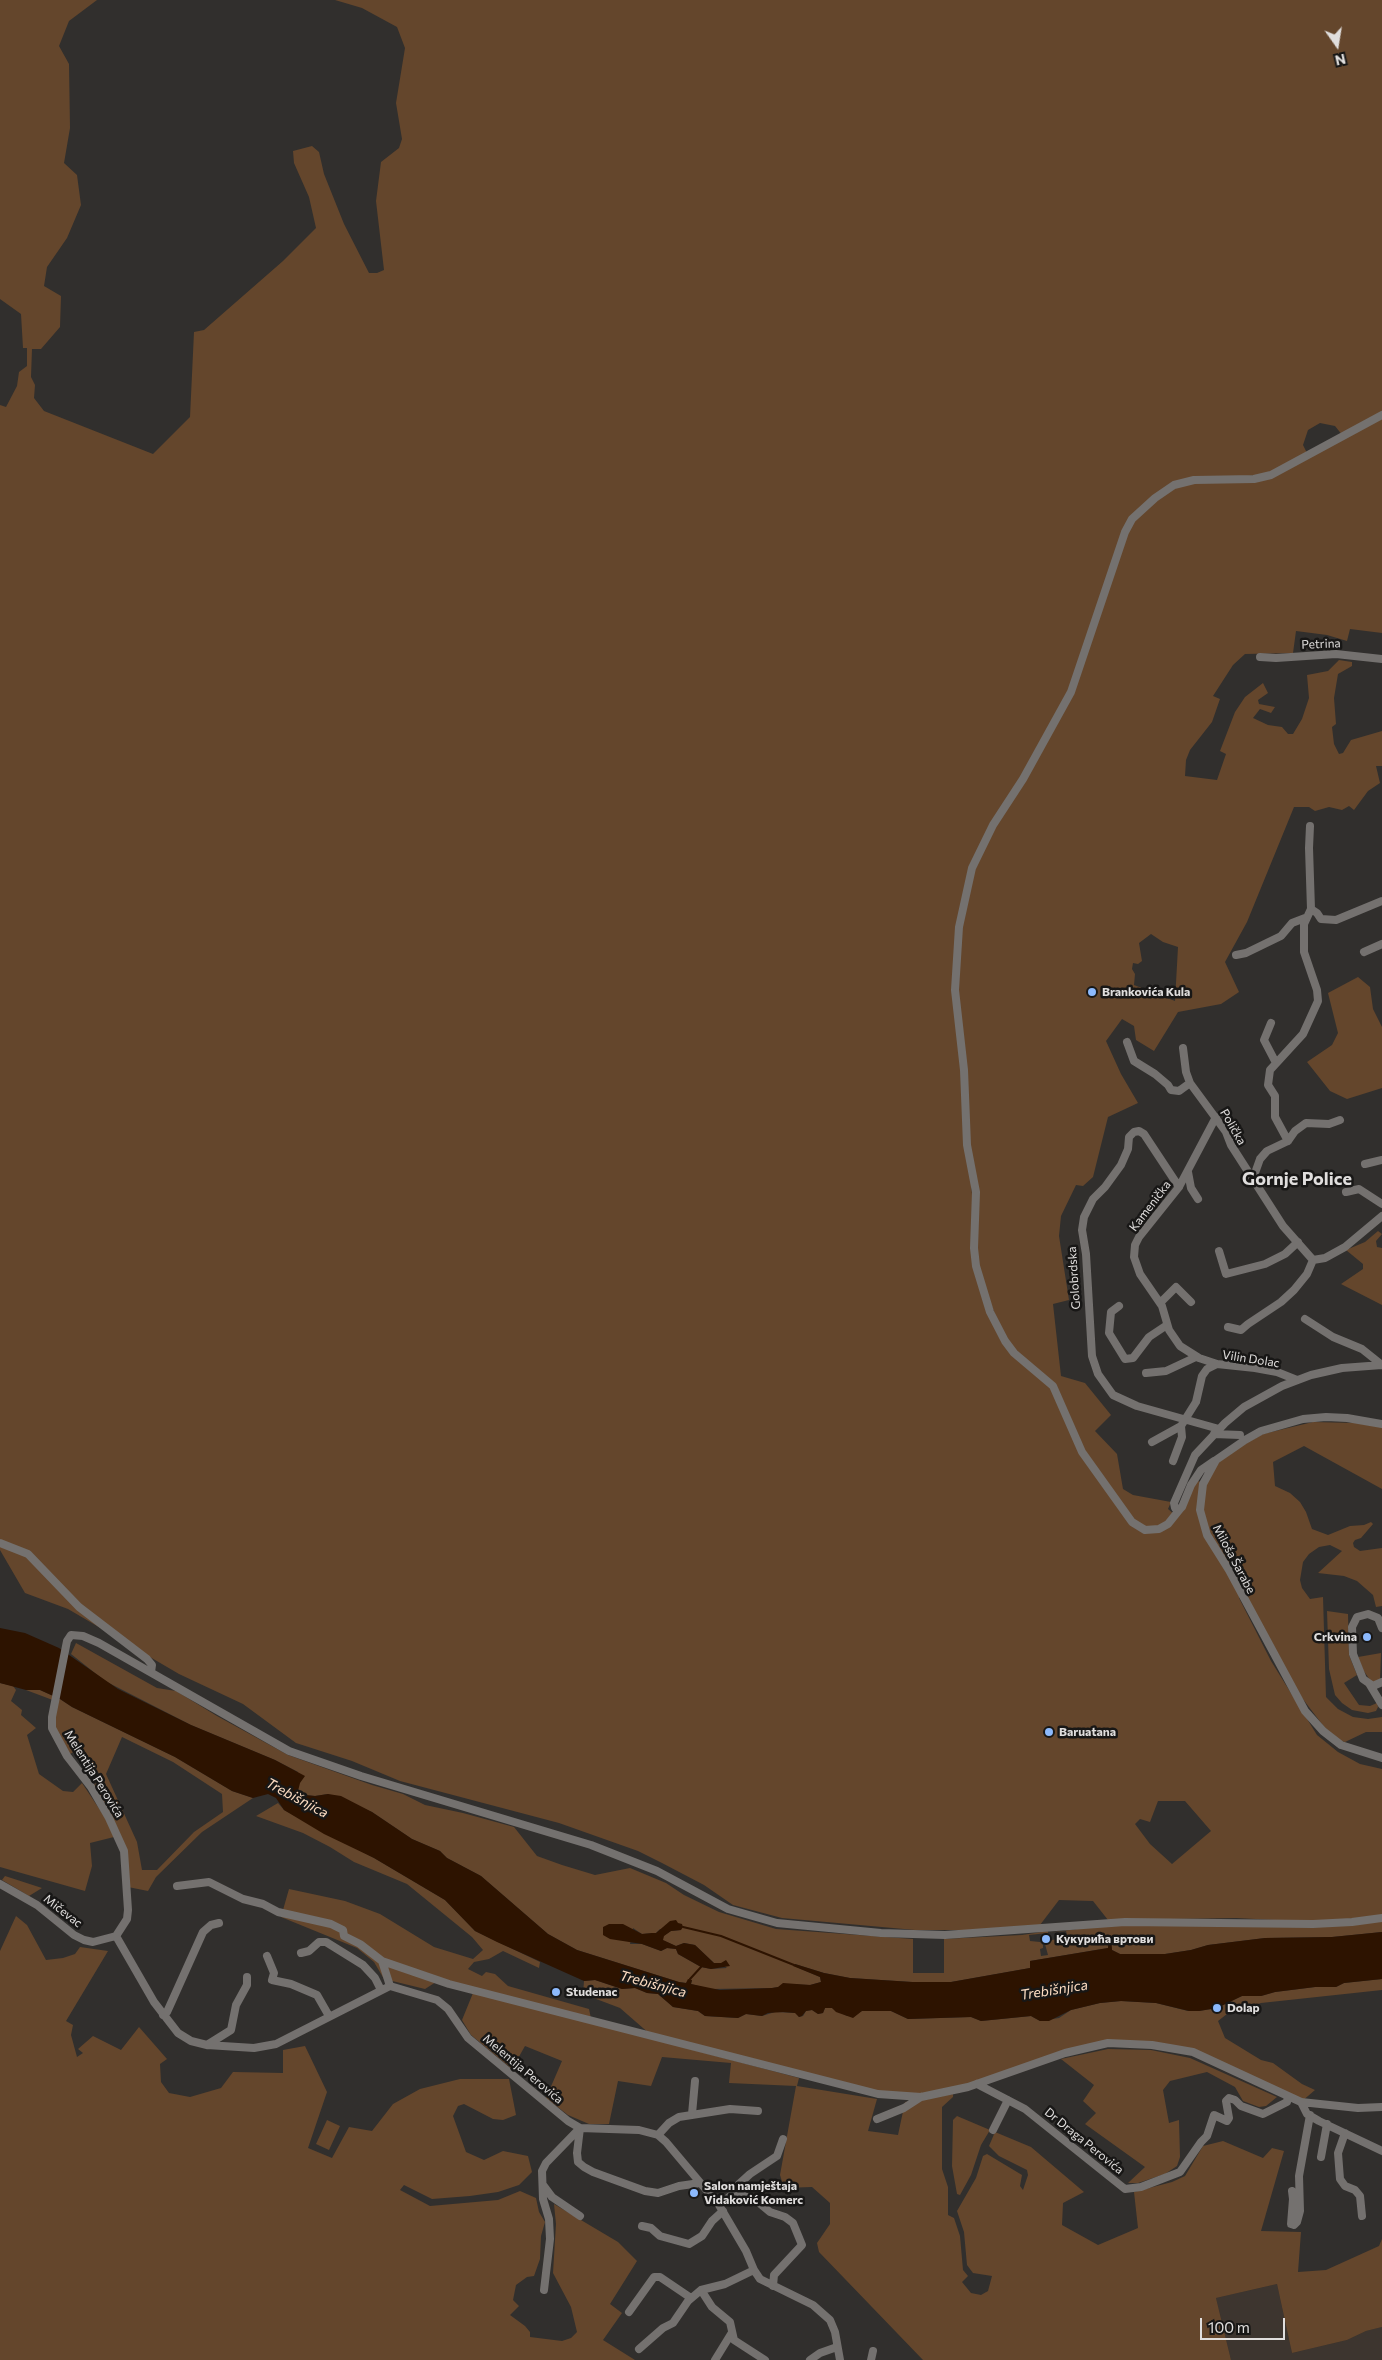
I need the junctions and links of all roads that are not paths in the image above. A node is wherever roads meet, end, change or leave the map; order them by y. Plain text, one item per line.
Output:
1 (1382, 415) edge
2 (1260, 657) dead end
3 (1382, 659) edge
4 (1310, 826) dead end
5 (1382, 901) edge
6 (1311, 909) junction
7 (1305, 918) junction
8 (1382, 944) edge
9 (1364, 952) dead end
10 (1236, 955) dead end
11 (1271, 1023) dead end
12 (1127, 1042) dead end
13 (1183, 1048) dead end
14 (1276, 1063) junction
15 (1190, 1084) junction
16 (1216, 1117) junction
17 (1340, 1120) dead end
18 (1288, 1141) junction
19 (1382, 1160) edge
20 (1365, 1164) dead end
21 (1188, 1172) junction
22 (1255, 1183) junction
23 (1178, 1188) junction
24 (1346, 1192) dead end
25 (1198, 1199) dead end
26 (1382, 1204) edge
27 (1382, 1216) edge
28 (1298, 1242) junction
29 (1219, 1251) dead end
30 (1313, 1260) junction
31 (1191, 1302) dead end
32 (1160, 1303) junction
33 (1118, 1306) dead end
34 (1305, 1319) dead end
35 (1167, 1325) junction
36 (1228, 1327) dead end
37 (1196, 1356) junction
38 (1217, 1364) junction
39 (1382, 1365) edge
40 (1146, 1372) dead end
41 (1297, 1380) junction
42 (1182, 1422) junction
43 (1382, 1424) edge
44 (1217, 1432) junction
45 (1240, 1435) dead end
46 (1152, 1442) dead end
47 (1216, 1460) junction
48 (1173, 1461) dead end
49 (1180, 1509) junction
50 (0, 1543) edge
51 (1382, 1628) edge
52 (151, 1672) junction
53 (1382, 1682) edge
54 (1370, 1685) junction
55 (1381, 1702) edge
56 (1382, 1758) edge
57 (0, 1884) edge
58 (177, 1886) dead end
59 (1382, 1918) edge
60 (219, 1923) dead end
61 (116, 1936) junction
62 (301, 1953) dead end
63 (267, 1956) dead end
64 (382, 1961) junction
65 (247, 1977) dead end
66 (390, 1986) junction
67 (380, 1990) junction
68 (163, 2015) junction
69 (329, 2016) junction
70 (207, 2045) junction
71 (695, 2082) dead end
72 (977, 2084) junction
73 (1288, 2096) junction
74 (921, 2097) junction
75 (1008, 2100) junction
76 (1301, 2102) junction
77 (1382, 2107) edge
78 (758, 2110) dead end
79 (692, 2114) junction
80 (1310, 2115) junction
81 (877, 2119) dead end
82 (1327, 2124) junction
83 (580, 2128) junction
84 (994, 2130) dead end
85 (1345, 2133) junction
86 (658, 2135) junction
87 (783, 2139) dead end
88 (1382, 2151) edge
89 (1321, 2157) dead end
90 (700, 2183) junction
91 (543, 2185) junction
92 (1292, 2190) dead end
93 (735, 2192) junction
94 (721, 2208) junction
95 (580, 2216) dead end
96 (1362, 2216) dead end
97 (642, 2226) dead end
98 (754, 2270) junction
99 (773, 2286) junction
100 (544, 2290) dead end
101 (701, 2290) junction
102 (691, 2298) junction
103 (629, 2312) dead end
104 (731, 2334) junction
105 (837, 2347) junction
106 (639, 2349) dead end
107 (873, 2351) dead end
108 (715, 2360) edge
109 (765, 2360) edge
110 (810, 2360) edge
111 (840, 2360) edge
112 (872, 2360) edge

1 - 49 street
2 - 3 street, Petrina
4 - 6 street
5 - 6 street
6 - 7 street
7 - 10 street
7 - 14 street
8 - 9 street
11 - 14 street
12 - 15 street
13 - 15 street, Polička
14 - 18 street
15 - 16 street, Polička
16 - 21 street, Kamenička
16 - 22 street, Polička
17 - 18 street
18 - 22 street
19 - 20 street
21 - 23 street, Kamenička
21 - 25 street
22 - 28 street, Polička
23 - 32 street, Kamenička
23 - 42 street, Golobrdska
24 - 26 street
27 - 30 street
28 - 29 street
28 - 30 street, Polička
30 - 36 street
31 - 32 street
32 - 35 street, Kamenička
33 - 35 street
34 - 39 street
35 - 37 street, Kamenička
37 - 38 street, Kamenička
37 - 40 street
38 - 41 street, Vilin Dolac
38 - 42 street, Vilin Dolac
39 - 41 street
41 - 44 street
42 - 44 street, Golobrdska
42 - 46 street, Vilin Dolac
42 - 48 street, Vilin Dolac
43 - 47 street, Miloša Šarabe
44 - 45 street, Golobrdska
44 - 49 street
47 - 49 street
47 - 56 street, Miloša Šarabe
50 - 52 street
51 - 54 street
52 - 59 street
52 - 61 street, Melentija Perovića
53 - 54 street
53 - 55 street
54 - 55 street
57 - 61 street, Mičevac
58 - 64 street
60 - 68 street
61 - 68 street
62 - 67 street
63 - 69 street
64 - 66 street
64 - 74 street
65 - 70 street
66 - 67 street
66 - 83 street, Melentija Perovića
67 - 69 street
68 - 70 street
69 - 70 street
71 - 79 street
72 - 73 street
72 - 74 street
72 - 75 street, Dr Draga Perovića
73 - 75 street, Dr Draga Perovića
73 - 76 street
74 - 81 street
75 - 84 street
76 - 77 street
76 - 80 street
78 - 79 street
79 - 86 street
80 - 82 street
80 - 92 street
82 - 85 street
82 - 89 street
83 - 86 street
83 - 90 street
83 - 91 street
85 - 88 street
85 - 96 street
86 - 90 street
87 - 93 street
90 - 94 street
91 - 95 street
91 - 100 street
93 - 94 street
93 - 99 street
94 - 97 street
94 - 98 street
98 - 99 street
98 - 101 street
99 - 105 street
101 - 102 street
101 - 104 street
102 - 103 street
102 - 106 street
104 - 108 street
104 - 109 street
105 - 110 street
105 - 111 street
107 - 112 street

